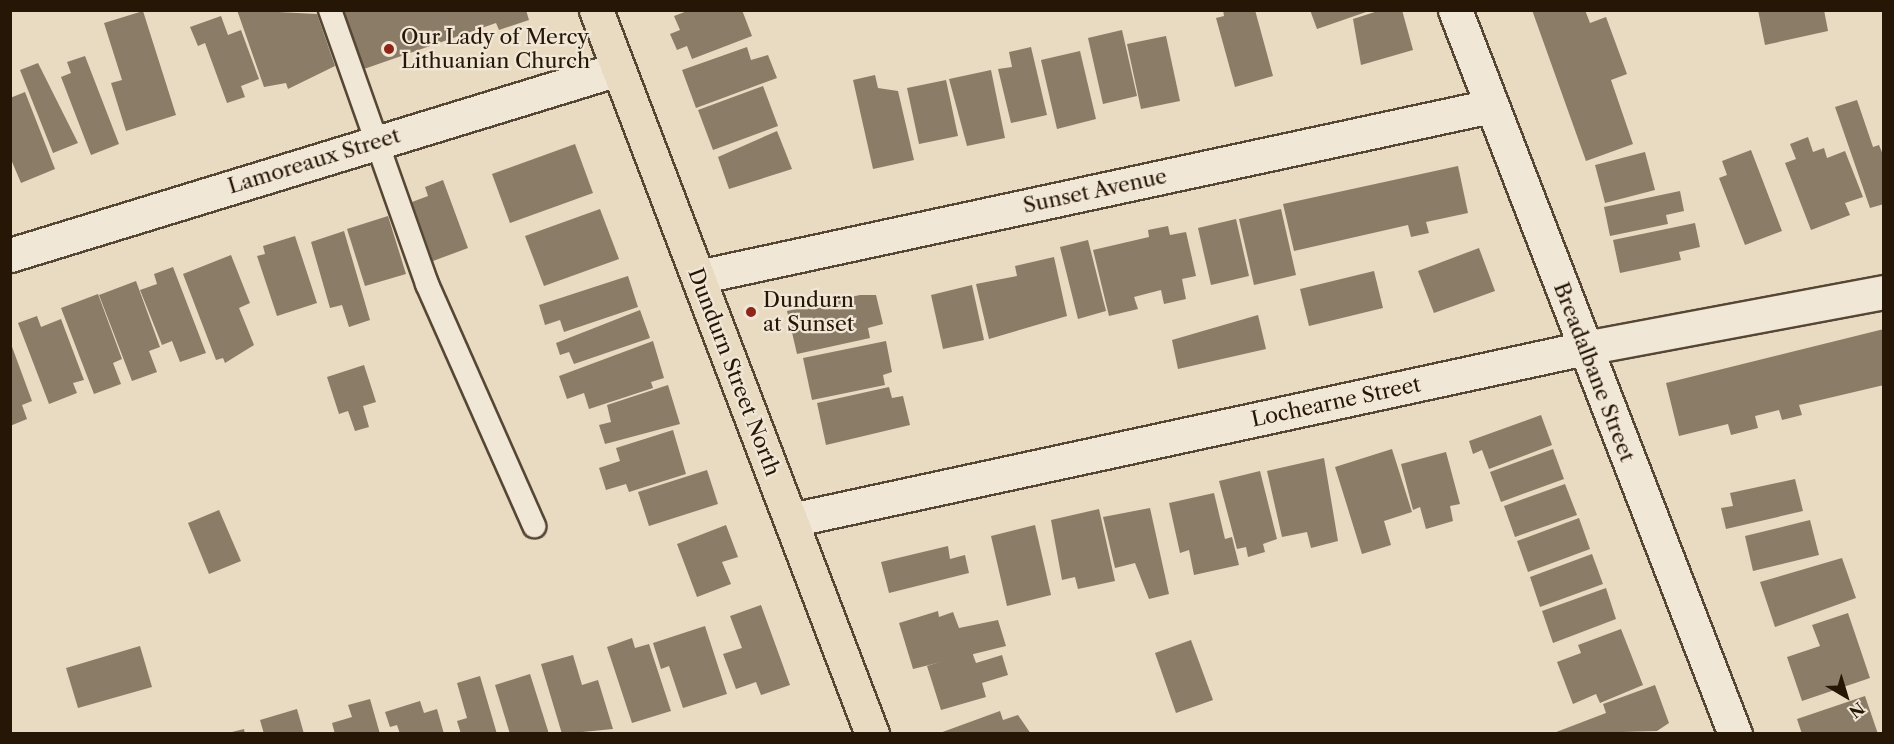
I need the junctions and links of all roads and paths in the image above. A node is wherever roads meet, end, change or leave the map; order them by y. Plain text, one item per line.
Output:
1 (330, 10) edge
2 (596, 10) edge
3 (1455, 10) edge
4 (618, 69) junction
5 (1491, 106) junction
6 (379, 141) junction
7 (10, 255) edge
8 (698, 276) junction
9 (1884, 292) edge
10 (1585, 348) junction
11 (791, 520) junction
12 (534, 526) dead end
13 (872, 734) edge
14 (1735, 734) edge

1 - 6 lane
2 - 4 main road, Dundurn Street North
3 - 5 street, Breadalbane Street
4 - 6 street, Lamoreaux Street
4 - 8 main road, Dundurn Street North
5 - 8 street, Sunset Avenue
5 - 10 street, Breadalbane Street
6 - 7 street, Lamoreaux Street
6 - 12 lane
8 - 11 main road, Dundurn Street North
9 - 10 street, Lochearne Street
10 - 11 street, Lochearne Street
10 - 14 street, Breadalbane Street
11 - 13 main road, Dundurn Street North

